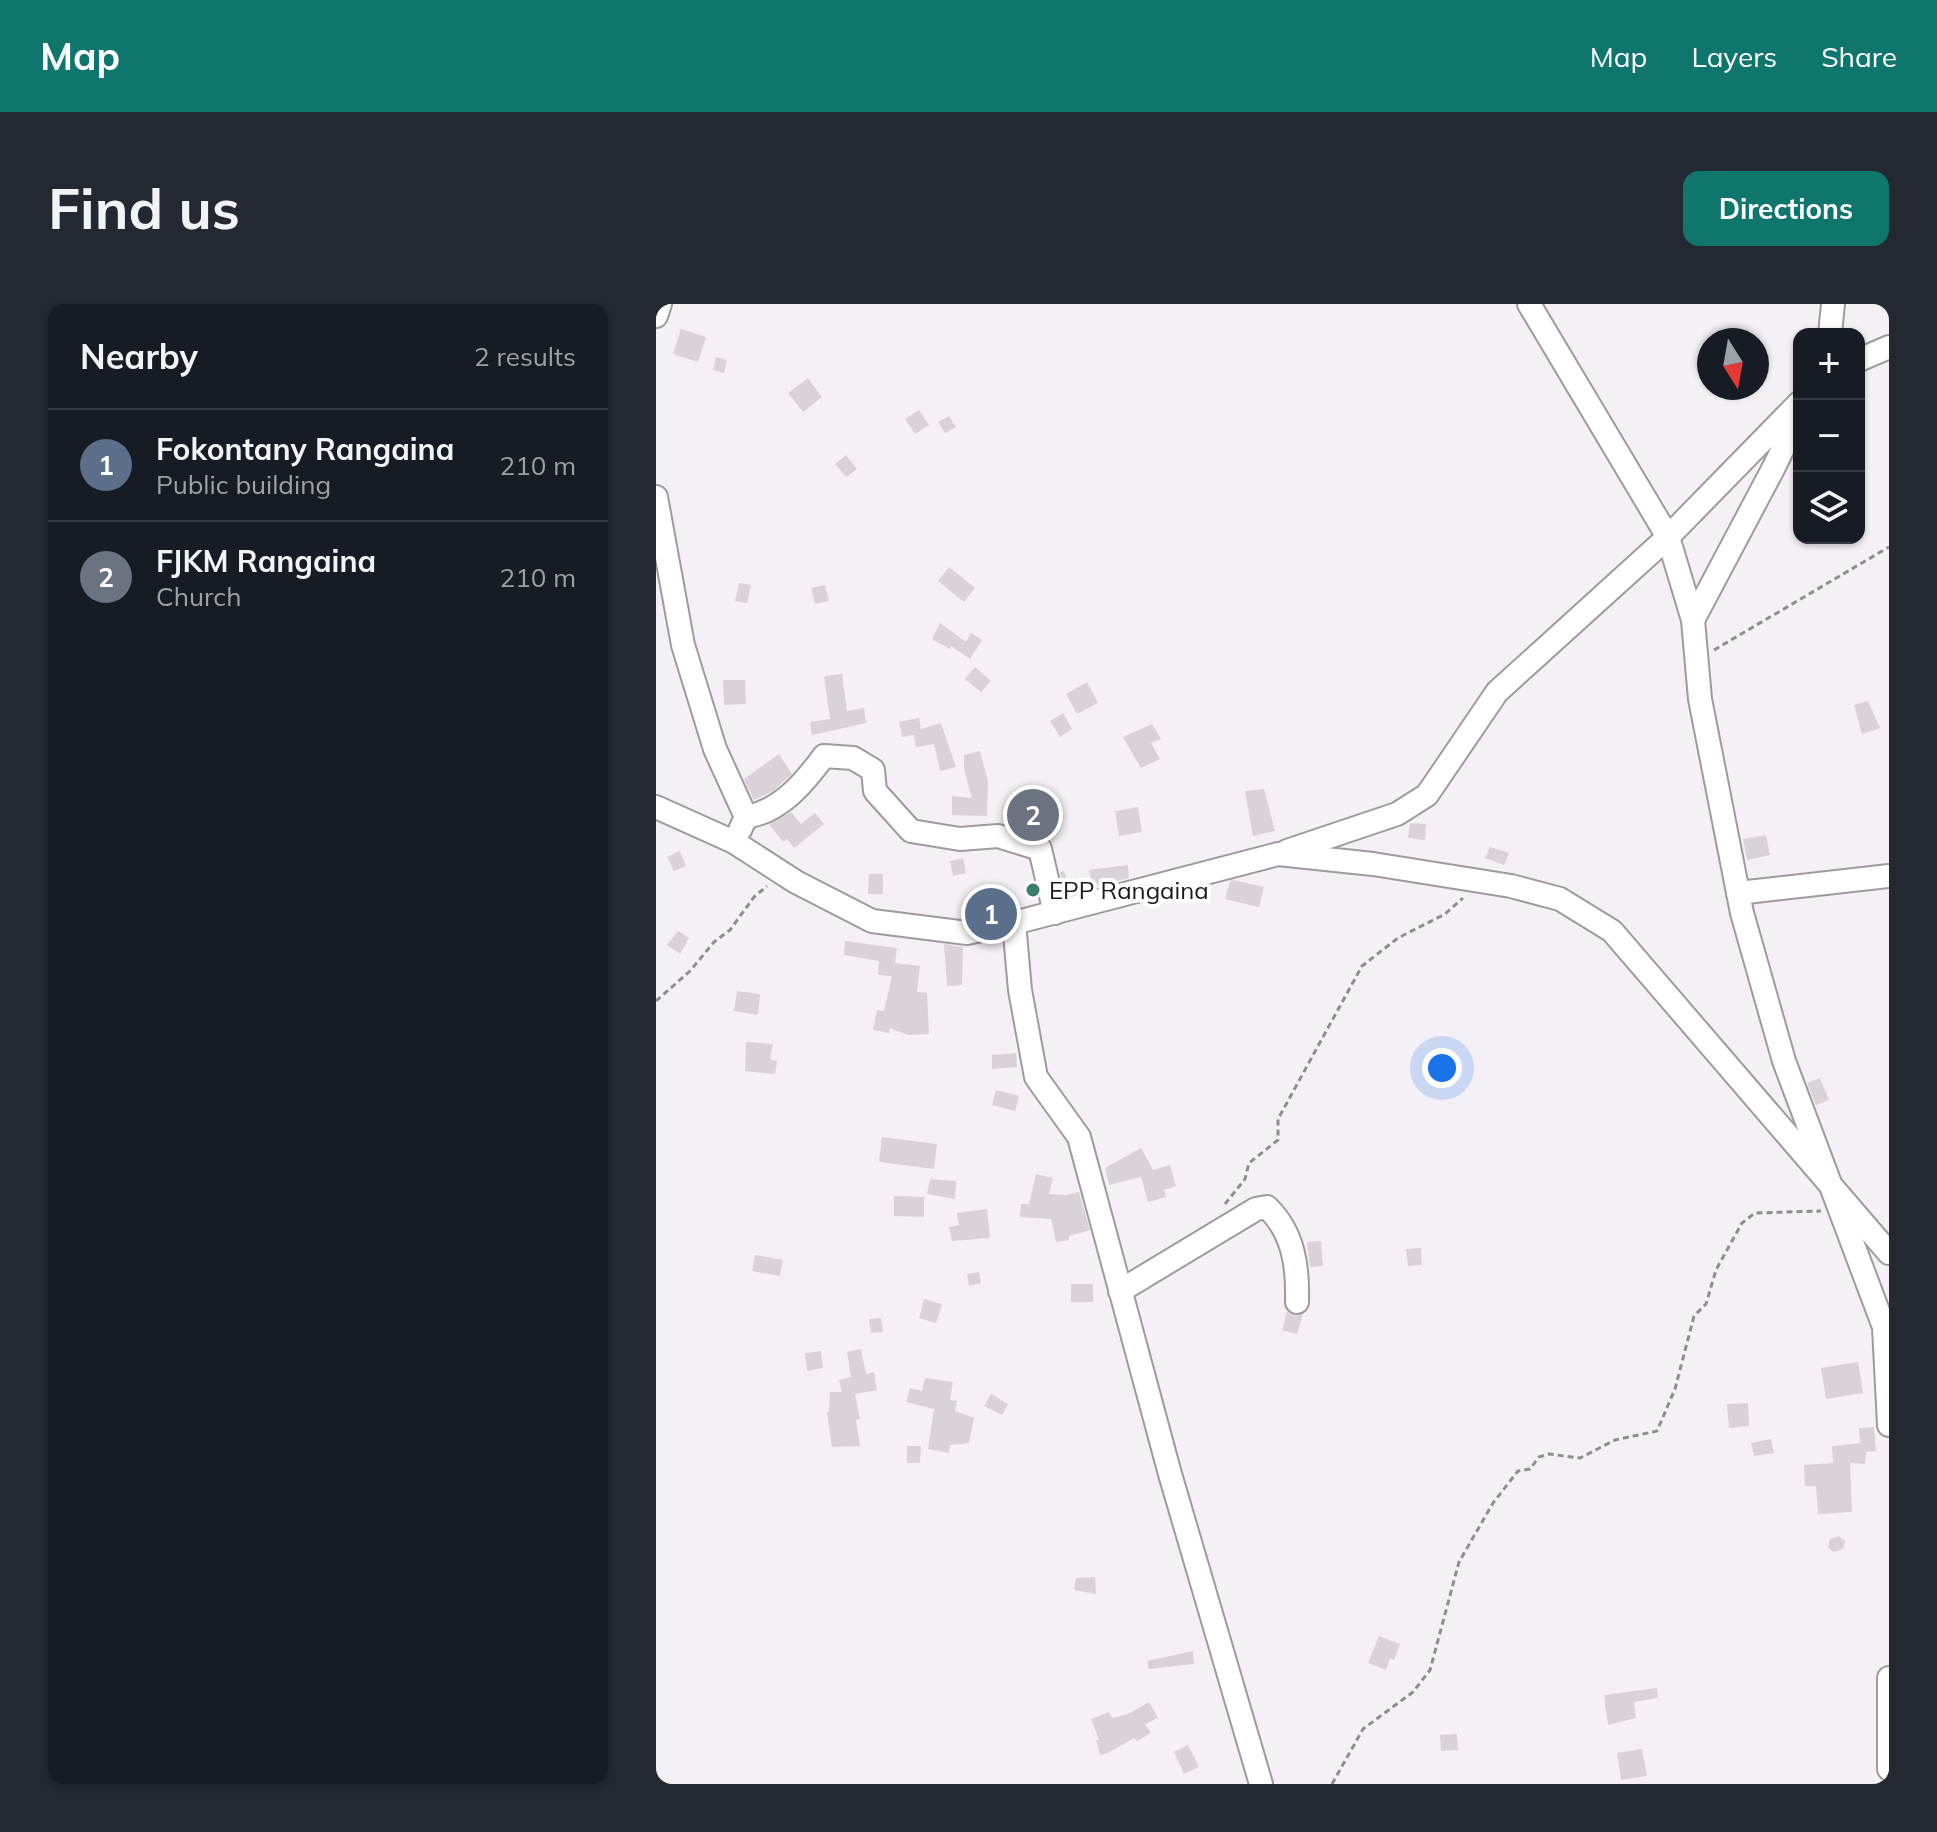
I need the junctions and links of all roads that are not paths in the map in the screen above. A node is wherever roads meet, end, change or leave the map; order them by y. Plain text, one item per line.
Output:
1 (660, 304) edge
2 (1529, 304) edge
3 (1833, 304) edge
4 (656, 316) edge
5 (1831, 328) edge
6 (1889, 347) edge
7 (1865, 357) edge
8 (1793, 409) edge
9 (1793, 424) edge
10 (656, 497) edge
11 (1668, 537) junction
12 (1693, 620) junction
13 (656, 807) edge
14 (746, 817) junction
15 (734, 842) junction
16 (1278, 854) junction
17 (1889, 876) edge
18 (1738, 893) junction
19 (1055, 913) junction
20 (1014, 923) junction
21 (1837, 1200) junction
22 (1889, 1253) edge
23 (1120, 1291) junction
24 (1297, 1302) dead end
25 (1889, 1425) edge
26 (1889, 1678) edge
27 (1889, 1696) edge
28 (1889, 1769) edge
29 (1261, 1784) edge

1 - 4 street
2 - 11 street
3 - 5 street
6 - 7 street
8 - 11 street
9 - 12 street
10 - 14 street
11 - 12 street
11 - 16 street
12 - 18 street
13 - 15 street
14 - 15 street
14 - 19 street
15 - 20 street
16 - 19 street
16 - 21 street
17 - 18 street
18 - 21 street
19 - 20 street
20 - 23 street
21 - 22 street
21 - 25 street
23 - 24 street
23 - 29 street
26 - 27 street
27 - 28 street

